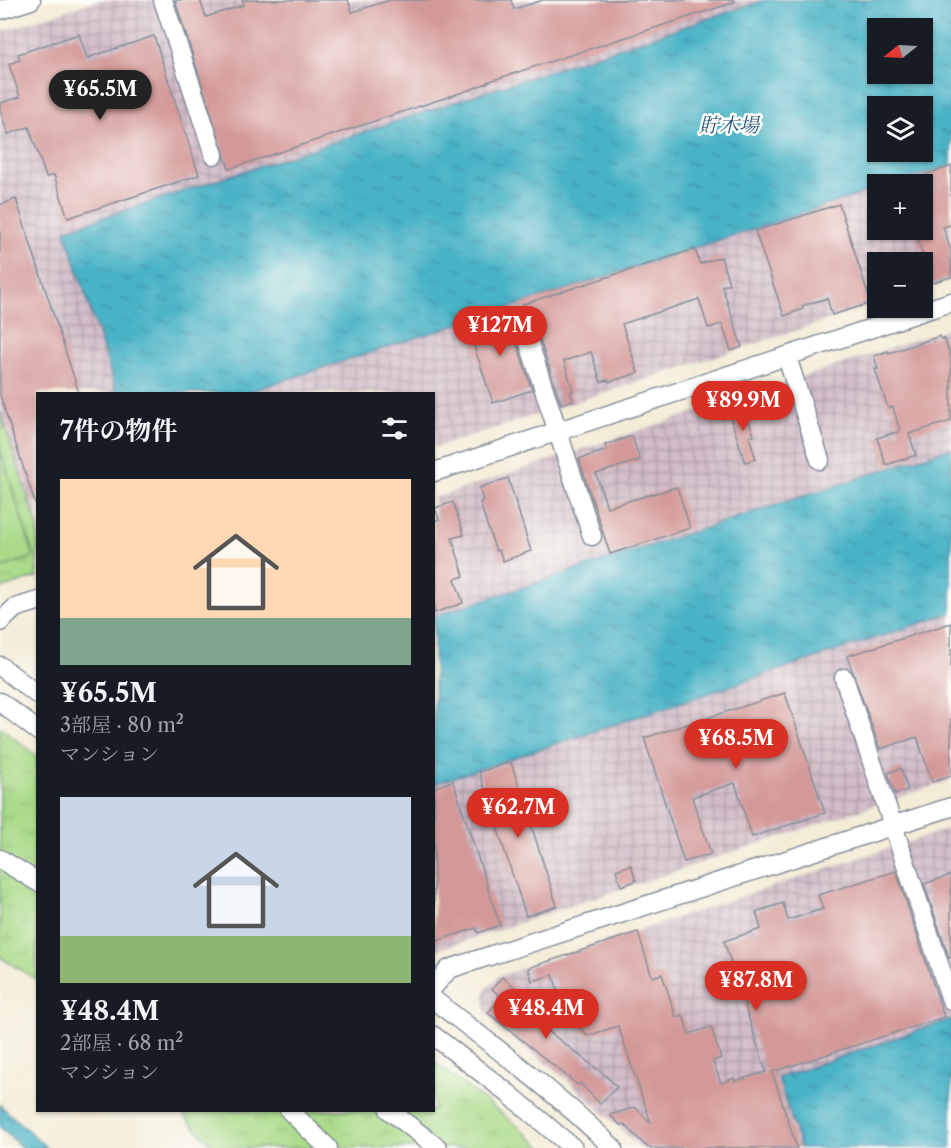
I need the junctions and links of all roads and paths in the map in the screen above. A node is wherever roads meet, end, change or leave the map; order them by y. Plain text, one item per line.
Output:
1 (31, 0) edge
2 (163, 0) edge
3 (0, 10) edge
4 (214, 155) dead end
5 (951, 302) edge
6 (521, 319) dead end
7 (787, 357) junction
8 (558, 432) junction
9 (820, 460) dead end
10 (435, 472) edge
11 (592, 536) dead end
12 (36, 602) edge
13 (0, 622) edge
14 (0, 666) edge
15 (844, 678) dead end
16 (36, 693) edge
17 (0, 702) edge
18 (36, 729) edge
19 (951, 807) edge
20 (894, 826) junction
21 (0, 859) edge
22 (36, 881) edge
23 (435, 985) edge
24 (951, 1000) edge
25 (435, 1001) edge
26 (435, 1036) edge
27 (291, 1112) edge
28 (392, 1112) edge
29 (328, 1148) edge
30 (438, 1148) edge
31 (573, 1148) edge
32 (613, 1148) edge

1 - 3 street
2 - 4 street
5 - 7 street
6 - 8 street
7 - 8 street
7 - 9 street
8 - 10 street
8 - 11 street
12 - 13 street
14 - 16 street
15 - 20 street
17 - 18 street
19 - 20 street
20 - 23 street
20 - 24 street
21 - 22 street
25 - 32 street
26 - 31 street
27 - 29 street
28 - 30 street

